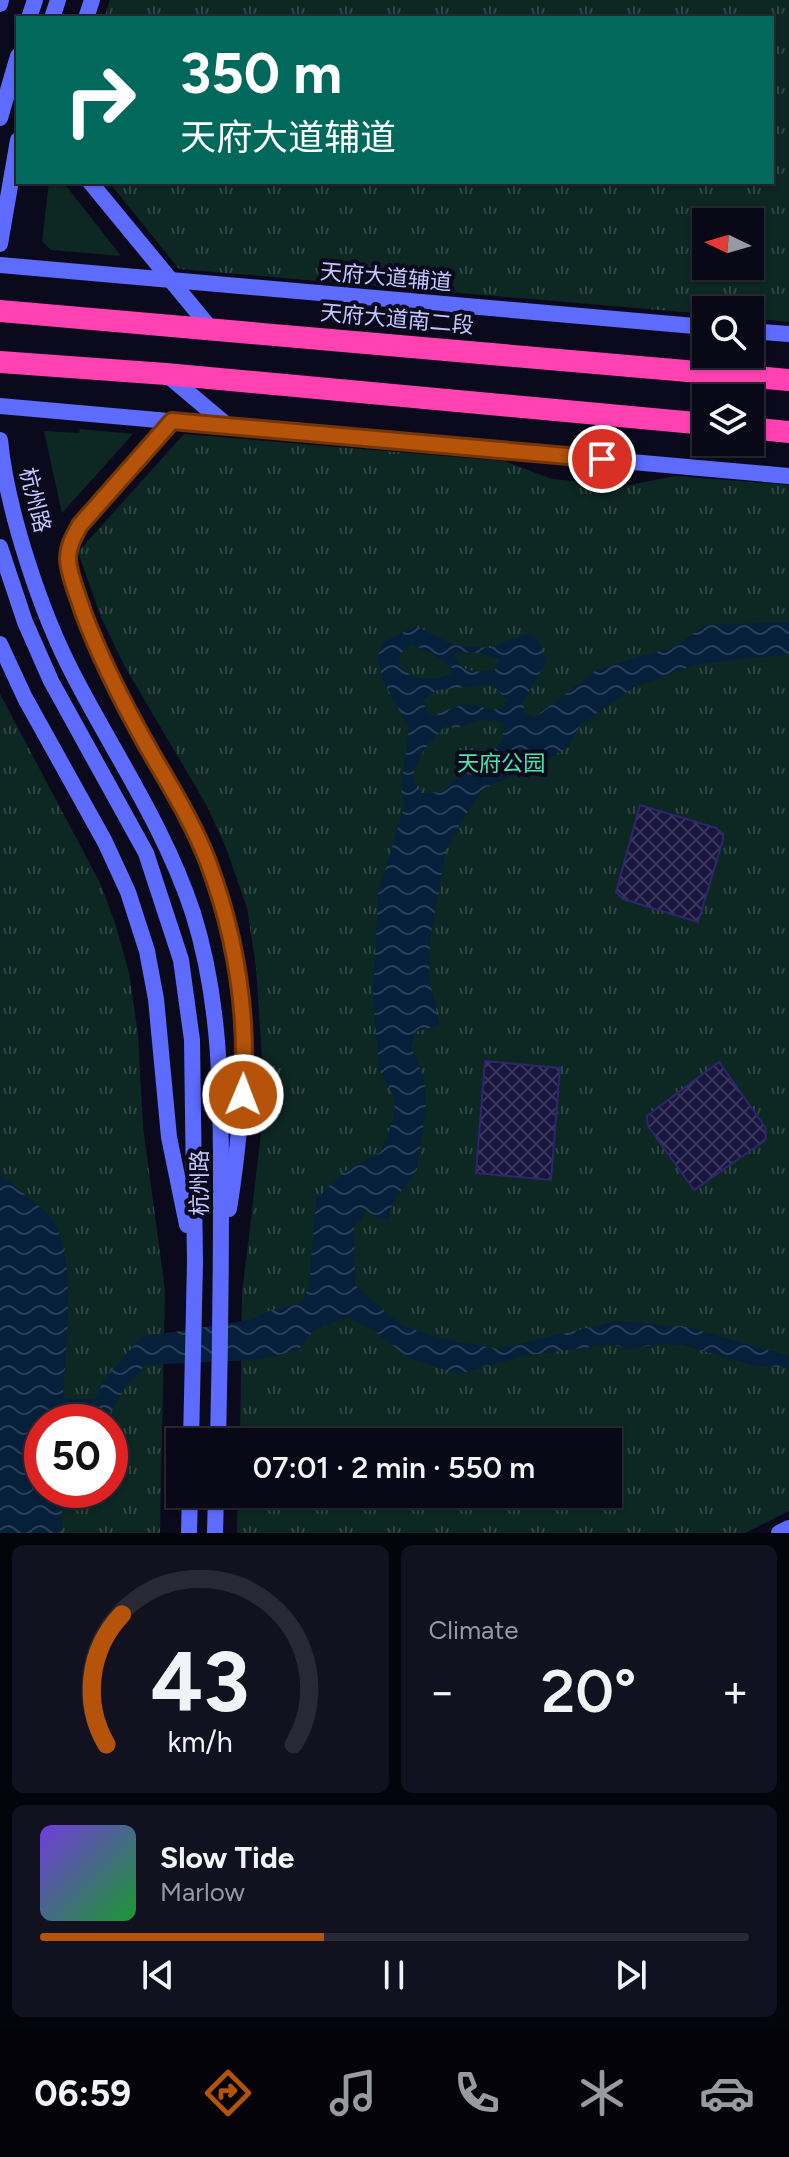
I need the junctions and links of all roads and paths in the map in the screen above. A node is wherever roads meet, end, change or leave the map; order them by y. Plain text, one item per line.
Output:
1 (16, 63) edge
2 (0, 118) edge
3 (16, 152) edge
4 (92, 184) edge
5 (0, 244) edge
6 (0, 265) edge
7 (170, 280) junction
8 (0, 311) edge
9 (692, 326) edge
10 (211, 329) junction
11 (764, 332) edge
12 (789, 334) edge
13 (0, 362) edge
14 (166, 374) junction
15 (789, 380) edge
16 (0, 406) edge
17 (172, 421) junction
18 (692, 423) edge
19 (228, 426) junction
20 (764, 429) edge
21 (789, 432) edge
22 (0, 440) edge
23 (789, 476) edge
24 (0, 547) edge
25 (0, 644) edge
26 (221, 1258) junction
27 (195, 1262) junction
28 (191, 1428) edge
29 (218, 1428) edge
30 (190, 1508) edge
31 (216, 1508) edge
32 (789, 1528) edge
33 (189, 1533) edge
34 (215, 1533) edge
35 (779, 1533) edge

1 - 2 main road
3 - 5 main road
4 - 7 main road
6 - 7 main road, 天府大道辅道
7 - 9 main road, 天府大道辅道
7 - 10 main road
8 - 10 highway, 天府大道南二段
10 - 15 highway, 天府大道南二段
11 - 12 main road
13 - 14 highway
14 - 18 highway
14 - 19 main road
16 - 17 main road
17 - 19 main road
17 - 26 main road
19 - 23 main road
20 - 21 highway
22 - 26 main road, 杭州路
24 - 27 main road, 杭州路
25 - 27 main road
26 - 29 main road, 杭州路
27 - 28 main road, 杭州路
30 - 33 main road
31 - 34 main road
32 - 35 main road

